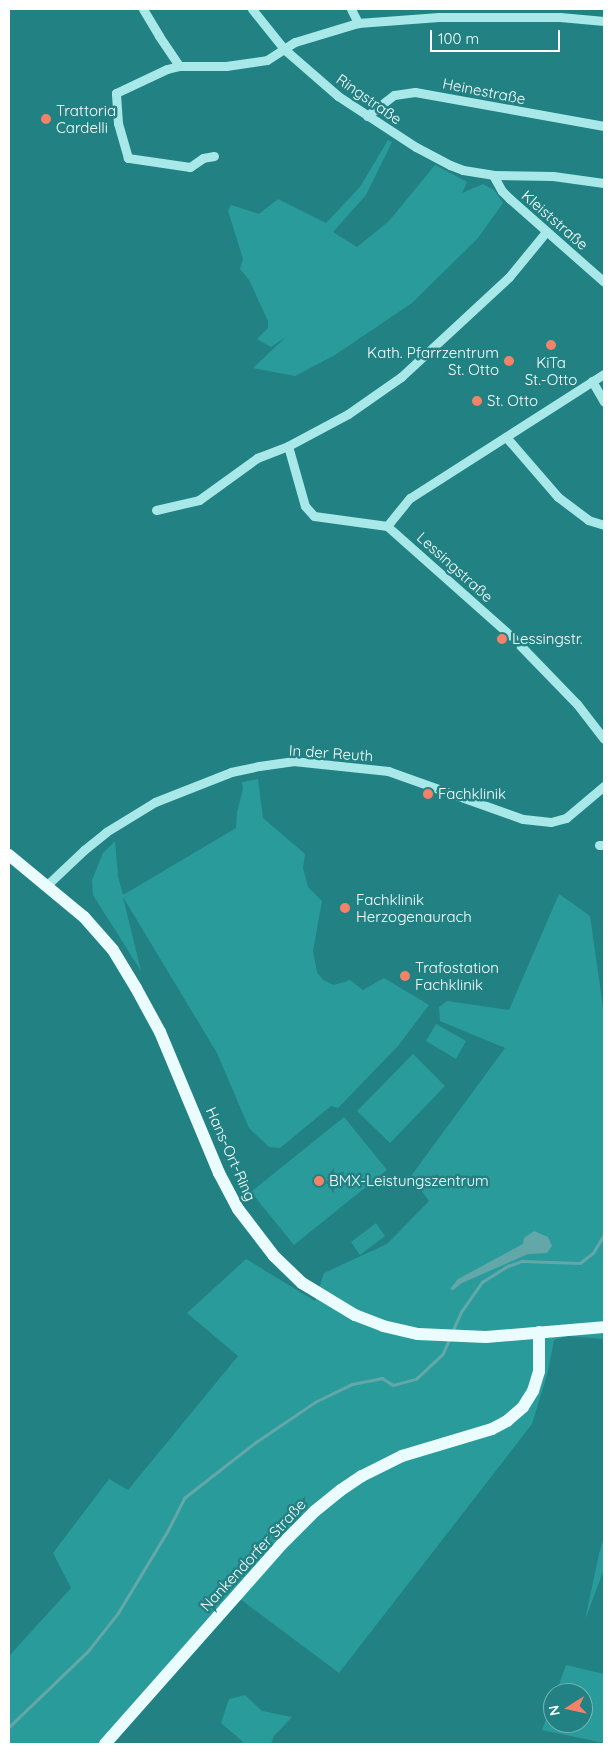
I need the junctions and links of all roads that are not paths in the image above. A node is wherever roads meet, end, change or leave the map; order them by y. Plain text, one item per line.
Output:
1 (143, 9) edge
2 (252, 9) edge
3 (351, 9) edge
4 (439, 13) edge
5 (560, 13) edge
6 (604, 21) edge
7 (358, 22) junction
8 (284, 49) junction
9 (179, 66) junction
10 (367, 116) junction
11 (604, 126) edge
12 (214, 156) dead end
13 (493, 175) junction
14 (604, 183) edge
15 (546, 232) junction
16 (604, 282) edge
17 (604, 374) edge
18 (592, 381) junction
19 (604, 402) edge
20 (506, 437) junction
21 (288, 446) junction
22 (156, 510) dead end
23 (604, 525) edge
24 (387, 526) junction
25 (604, 739) edge
26 (604, 786) edge
27 (9, 855) edge
28 (47, 885) junction
29 (604, 1327) edge
30 (539, 1332) junction
31 (105, 1744) edge

1 - 9 street
2 - 8 street, Ringstraße
3 - 7 street
4 - 5 street
4 - 7 street
5 - 6 street
7 - 8 street
8 - 9 street
8 - 10 street, Ringstraße
9 - 12 street
10 - 11 street, Heinestraße
10 - 13 street, Ringstraße
13 - 14 street, Ringstraße
13 - 15 street, Kleiststraße
15 - 16 street, Kleiststraße
15 - 21 street
17 - 18 street
18 - 19 street
18 - 20 street
20 - 23 street
20 - 24 street
21 - 22 street
21 - 24 street
24 - 25 street, Lessingstraße
26 - 28 street, In der Reuth
27 - 28 main road, Hans-Ort-Ring
28 - 30 main road, Hans-Ort-Ring
29 - 30 main road, Hans-Ort-Ring
30 - 31 main road, Nankendorfer Straße

